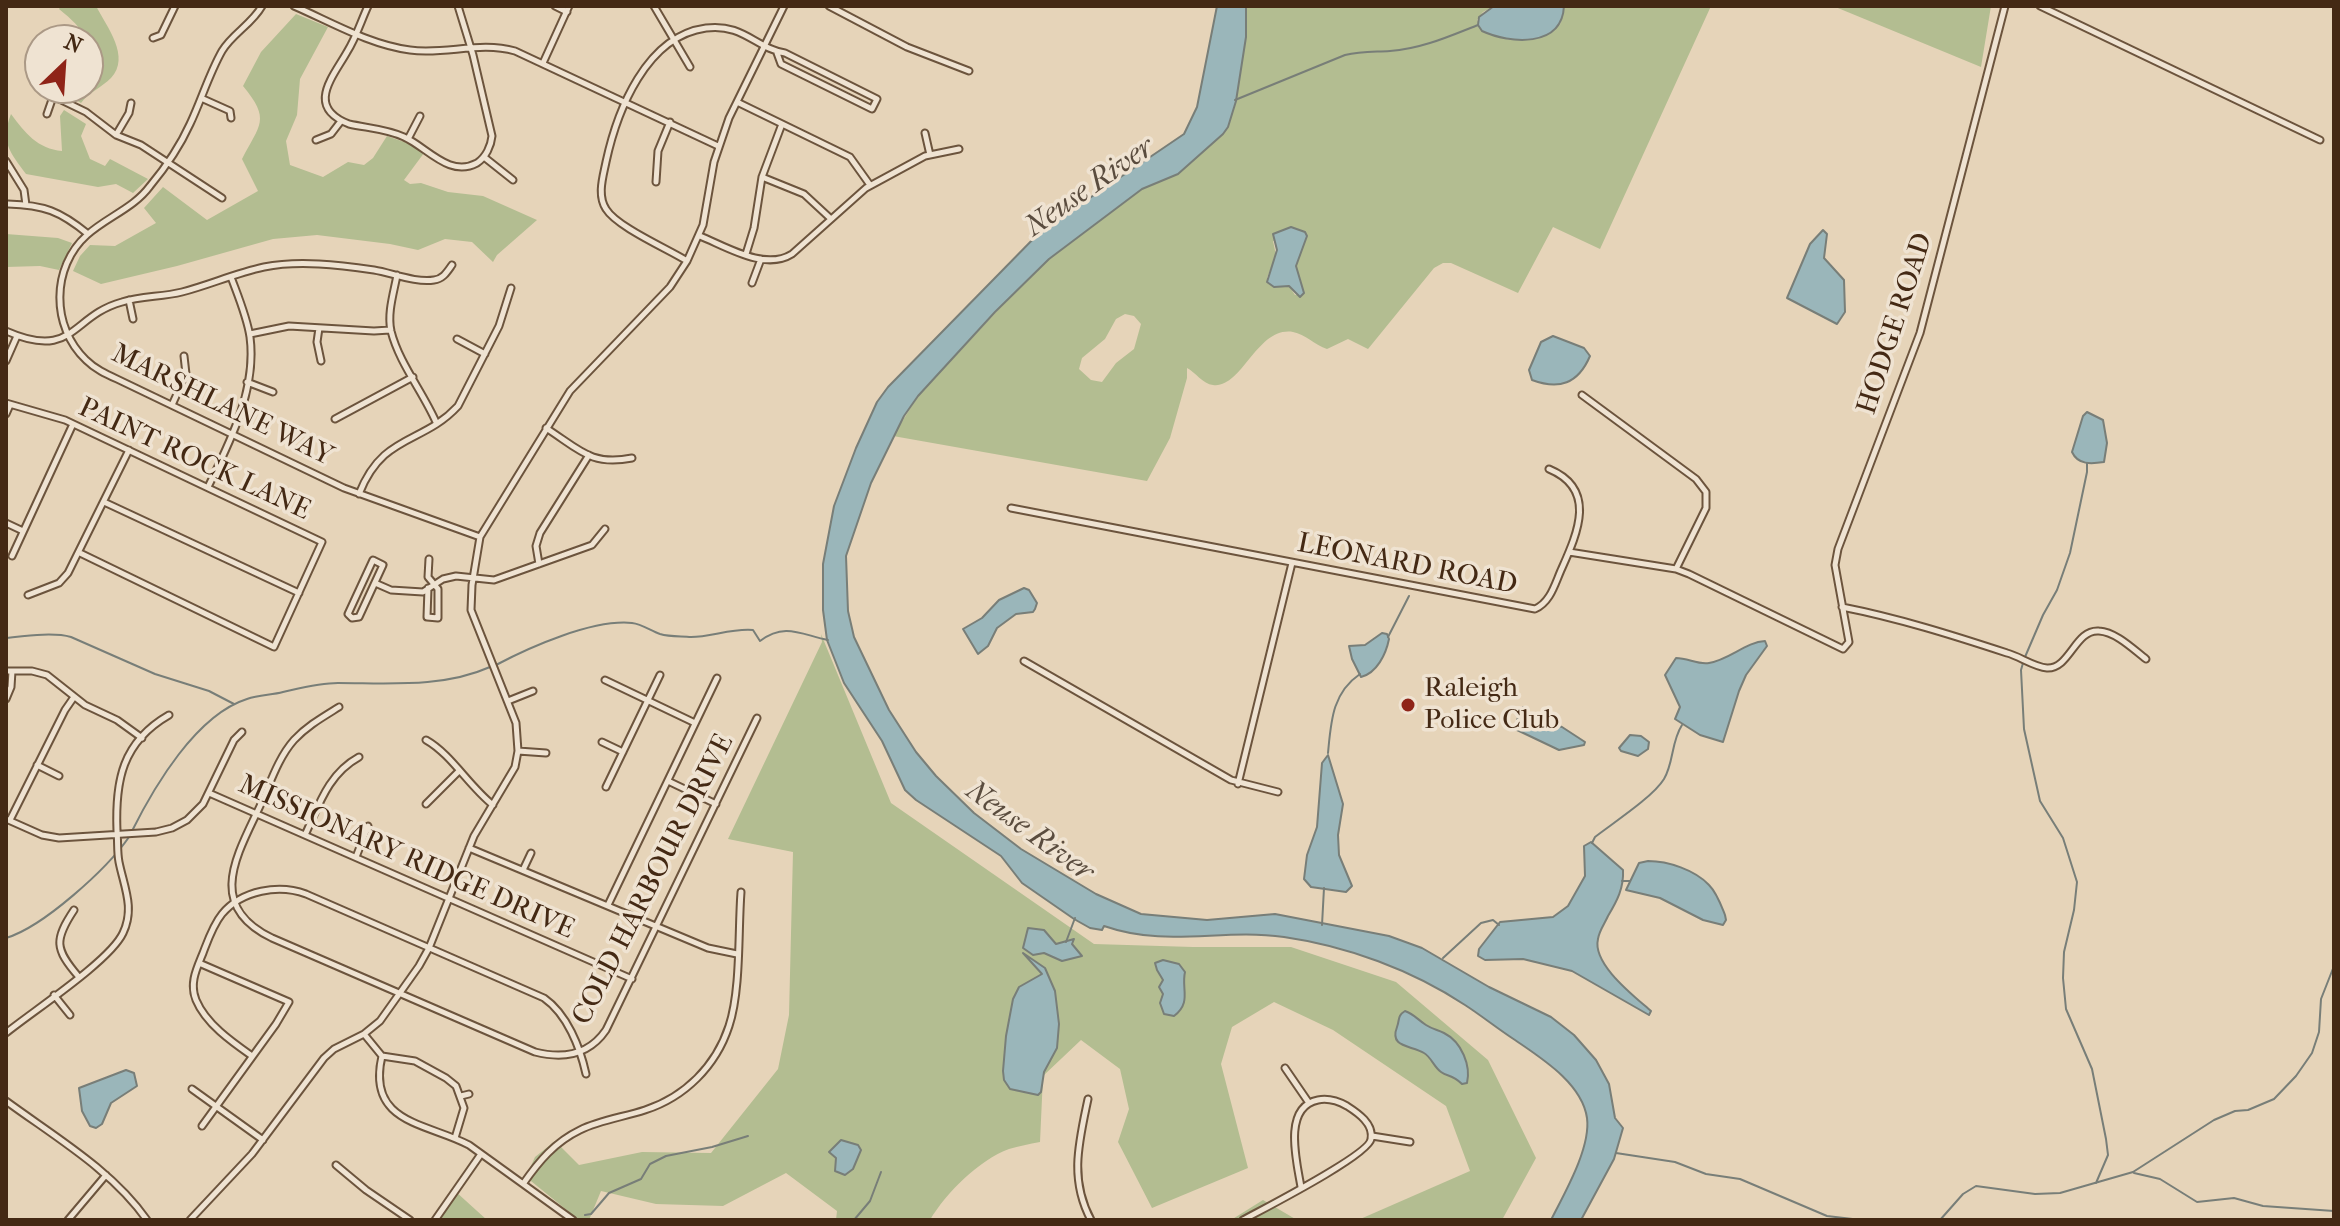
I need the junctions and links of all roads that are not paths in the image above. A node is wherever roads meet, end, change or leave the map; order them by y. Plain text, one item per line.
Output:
1 (175, 6) edge
2 (262, 6) edge
3 (294, 6) edge
4 (368, 6) edge
5 (458, 6) edge
6 (555, 6) edge
7 (654, 6) edge
8 (784, 6) edge
9 (829, 6) edge
10 (2005, 6) edge
11 (2040, 6) edge
12 (568, 9) edge
13 (357, 33) junction
14 (153, 38) dead end
15 (676, 40) junction
16 (766, 45) junction
17 (471, 48) junction
18 (777, 53) junction
19 (543, 64) junction
20 (690, 67) dead end
21 (969, 71) dead end
22 (201, 98) junction
23 (626, 101) junction
24 (737, 102) junction
25 (131, 103) dead end
26 (50, 104) edge
27 (70, 104) edge
28 (47, 114) dead end
29 (420, 116) dead end
30 (231, 118) dead end
31 (341, 121) junction
32 (670, 122) junction
33 (782, 124) junction
34 (925, 133) dead end
35 (116, 135) junction
36 (408, 139) junction
37 (316, 140) dead end
38 (2320, 140) dead end
39 (719, 146) junction
40 (959, 149) dead end
41 (930, 155) junction
42 (484, 157) junction
43 (6, 161) edge
44 (168, 161) junction
45 (762, 177) junction
46 (513, 180) dead end
47 (656, 182) dead end
48 (870, 185) junction
49 (222, 198) dead end
50 (8, 204) edge
51 (26, 205) junction
52 (831, 219) junction
53 (88, 234) junction
54 (700, 236) junction
55 (746, 254) junction
56 (761, 259) junction
57 (687, 261) junction
58 (452, 265) dead end
59 (397, 275) junction
60 (231, 277) junction
61 (752, 283) dead end
62 (511, 288) dead end
63 (129, 300) junction
64 (133, 319) dead end
65 (319, 328) junction
66 (390, 330) junction
67 (6, 331) edge
68 (250, 334) junction
69 (17, 336) junction
70 (67, 336) junction
71 (457, 339) dead end
72 (485, 354) junction
73 (184, 356) dead end
74 (6, 361) edge
75 (321, 361) dead end
76 (413, 377) junction
77 (247, 382) junction
78 (273, 392) dead end
79 (1582, 395) dead end
80 (8, 404) edge
81 (172, 405) junction
82 (6, 414) edge
83 (335, 419) dead end
84 (436, 422) junction
85 (73, 424) junction
86 (546, 428) junction
87 (233, 434) junction
88 (129, 450) junction
89 (589, 455) junction
90 (632, 458) dead end
91 (1549, 469) dead end
92 (208, 487) junction
93 (359, 494) junction
94 (104, 502) junction
95 (1011, 508) dead end
96 (6, 523) edge
97 (605, 529) dead end
98 (23, 531) junction
99 (480, 537) junction
100 (1569, 552) junction
101 (80, 553) junction
102 (12, 556) dead end
103 (429, 559) dead end
104 (1292, 563) junction
105 (539, 564) junction
106 (1676, 569) junction
107 (473, 578) junction
108 (375, 583) junction
109 (431, 586) junction
110 (299, 593) junction
111 (28, 595) dead end
112 (1842, 607) junction
113 (2146, 659) dead end
114 (1024, 661) dead end
115 (9, 671) edge
116 (660, 675) dead end
117 (717, 678) dead end
118 (605, 680) dead end
119 (533, 691) dead end
120 (74, 697) junction
121 (6, 699) edge
122 (648, 700) junction
123 (508, 701) junction
124 (339, 707) dead end
125 (169, 715) dead end
126 (757, 718) dead end
127 (695, 723) junction
128 (242, 732) dead end
129 (142, 738) junction
130 (426, 740) dead end
131 (602, 742) dead end
132 (518, 751) junction
133 (623, 752) junction
134 (546, 753) dead end
135 (359, 757) dead end
136 (37, 765) junction
137 (458, 772) junction
138 (59, 776) dead end
139 (668, 781) junction
140 (1238, 784) junction
141 (606, 787) dead end
142 (1278, 792) dead end
143 (209, 793) junction
144 (426, 804) dead end
145 (716, 804) junction
146 (493, 805) junction
147 (256, 815) junction
148 (8, 819) edge
149 (368, 826) dead end
150 (117, 834) junction
151 (305, 835) junction
152 (469, 848) junction
153 (531, 853) dead end
154 (356, 857) junction
155 (523, 870) junction
156 (741, 892) dead end
157 (449, 898) junction
158 (236, 902) junction
159 (608, 905) junction
160 (74, 910) dead end
161 (657, 926) junction
162 (429, 948) junction
163 (737, 954) junction
164 (199, 963) junction
165 (78, 976) junction
166 (632, 979) junction
167 (400, 993) junction
168 (54, 995) junction
169 (70, 1015) dead end
170 (6, 1033) edge
171 (364, 1034) junction
172 (579, 1053) junction
173 (252, 1056) junction
174 (382, 1056) junction
175 (1285, 1068) dead end
176 (586, 1074) dead end
177 (192, 1089) dead end
178 (469, 1094) dead end
179 (461, 1096) junction
180 (1088, 1099) dead end
181 (6, 1101) edge
182 (1309, 1103) junction
183 (216, 1106) junction
184 (202, 1126) dead end
185 (1372, 1136) junction
186 (455, 1138) junction
187 (263, 1140) junction
188 (1410, 1142) dead end
189 (481, 1154) junction
190 (336, 1165) dead end
191 (106, 1175) junction
192 (523, 1184) junction
193 (1301, 1187) junction
194 (68, 1220) edge
195 (147, 1220) edge
196 (190, 1220) edge
197 (410, 1220) edge
198 (435, 1220) edge
199 (573, 1220) edge
200 (1091, 1220) edge
201 (1243, 1220) edge

1 - 14 street
2 - 22 street
3 - 13 street
4 - 13 street
5 - 17 street
6 - 12 street
7 - 15 street
8 - 16 street
9 - 21 street
10 - 112 street, HODGE ROAD
11 - 38 street
12 - 19 street
13 - 17 street
13 - 31 street
15 - 16 street
15 - 20 street
15 - 23 street
16 - 18 street
16 - 24 street
17 - 19 street
17 - 42 street
18 - 18 street
19 - 23 street
22 - 30 street
22 - 44 street
23 - 32 street
23 - 57 street
24 - 33 street
24 - 39 street
25 - 35 street
26 - 28 street
27 - 35 street
29 - 36 street
31 - 36 street
31 - 37 street
32 - 39 street
32 - 47 street
33 - 45 street
33 - 48 street
34 - 41 street
35 - 44 street
36 - 42 street
39 - 54 street
40 - 41 street
41 - 48 street
42 - 46 street
43 - 51 street
44 - 49 street
44 - 53 street
45 - 52 street
45 - 55 street
48 - 52 street
50 - 51 street
51 - 53 street
52 - 56 street
53 - 70 street
54 - 55 street
54 - 57 street
55 - 56 street
56 - 61 street
57 - 86 street
58 - 59 street
59 - 60 street
59 - 66 street
60 - 63 street
60 - 68 street
62 - 72 street
63 - 64 street
63 - 70 street
65 - 66 street
65 - 68 street
65 - 75 street
66 - 76 street
67 - 69 street
68 - 77 street
69 - 70 street
69 - 74 street
70 - 81 street, MARSHLANE WAY
71 - 72 street
72 - 84 street
73 - 81 street
76 - 83 street
76 - 84 street
77 - 78 street
77 - 87 street
79 - 106 street
80 - 82 street
80 - 85 street, PAINT ROCK LANE
81 - 87 street, MARSHLANE WAY
84 - 93 street
85 - 88 street, PAINT ROCK LANE
85 - 98 street
86 - 89 street
86 - 99 street
87 - 92 street
87 - 93 street, MARSHLANE WAY
88 - 92 street, PAINT ROCK LANE
88 - 94 street
89 - 90 street
89 - 105 street
91 - 100 street, LEONARD ROAD
92 - 110 street, PAINT ROCK LANE
93 - 99 street, MARSHLANE WAY
94 - 101 street
94 - 110 street
95 - 104 street, LEONARD ROAD
96 - 98 street
97 - 105 street
98 - 102 street
99 - 107 street
100 - 104 street, LEONARD ROAD
100 - 106 street
101 - 110 street, PAINT ROCK LANE
101 - 111 street
103 - 109 street
104 - 140 street
105 - 107 street
106 - 112 street, HODGE ROAD
107 - 109 street
107 - 123 street
108 - 108 street
108 - 109 street
109 - 109 street
112 - 113 street
114 - 140 street
115 - 120 street
115 - 121 street
116 - 122 street
117 - 127 street
118 - 122 street
119 - 123 street
120 - 129 street
120 - 136 street
122 - 127 street
122 - 133 street
123 - 132 street
124 - 147 street
125 - 129 street
126 - 145 street, COLD HARBOUR DRIVE
127 - 139 street
128 - 143 street
129 - 150 street
130 - 137 street
131 - 133 street
132 - 134 street
132 - 146 street
133 - 141 street
135 - 151 street
136 - 138 street
136 - 148 street
137 - 144 street
137 - 146 street
139 - 145 street
139 - 159 street
140 - 142 street
143 - 147 street, MISSIONARY RIDGE DRIVE
143 - 150 street
145 - 161 street, COLD HARBOUR DRIVE
146 - 152 street
147 - 151 street, MISSIONARY RIDGE DRIVE
147 - 158 street
148 - 150 street
149 - 154 street
150 - 165 street
151 - 154 street, MISSIONARY RIDGE DRIVE
152 - 155 street
152 - 157 street
153 - 155 street
154 - 157 street, MISSIONARY RIDGE DRIVE
155 - 159 street
156 - 163 street
157 - 162 street
157 - 166 street, MISSIONARY RIDGE DRIVE
158 - 162 street
158 - 164 street
158 - 167 street, COLD HARBOUR DRIVE
159 - 161 street
160 - 165 street
161 - 163 street
161 - 166 street, COLD HARBOUR DRIVE
162 - 167 street
162 - 172 street
163 - 192 street
164 - 173 street
164 - 173 street
165 - 168 street
166 - 172 street, COLD HARBOUR DRIVE
167 - 171 street
167 - 172 street, COLD HARBOUR DRIVE
168 - 169 street
168 - 170 street
171 - 174 street
171 - 187 street
172 - 176 street
173 - 183 street
174 - 179 street
174 - 186 street
175 - 182 street
177 - 183 street
178 - 179 street
179 - 186 street
180 - 200 street
181 - 191 street
182 - 185 street
182 - 193 street
183 - 184 street
183 - 187 street
185 - 188 street
185 - 193 street
186 - 189 street
187 - 196 street
189 - 192 street
189 - 198 street
190 - 197 street
191 - 194 street
191 - 195 street
192 - 199 street
193 - 201 street

